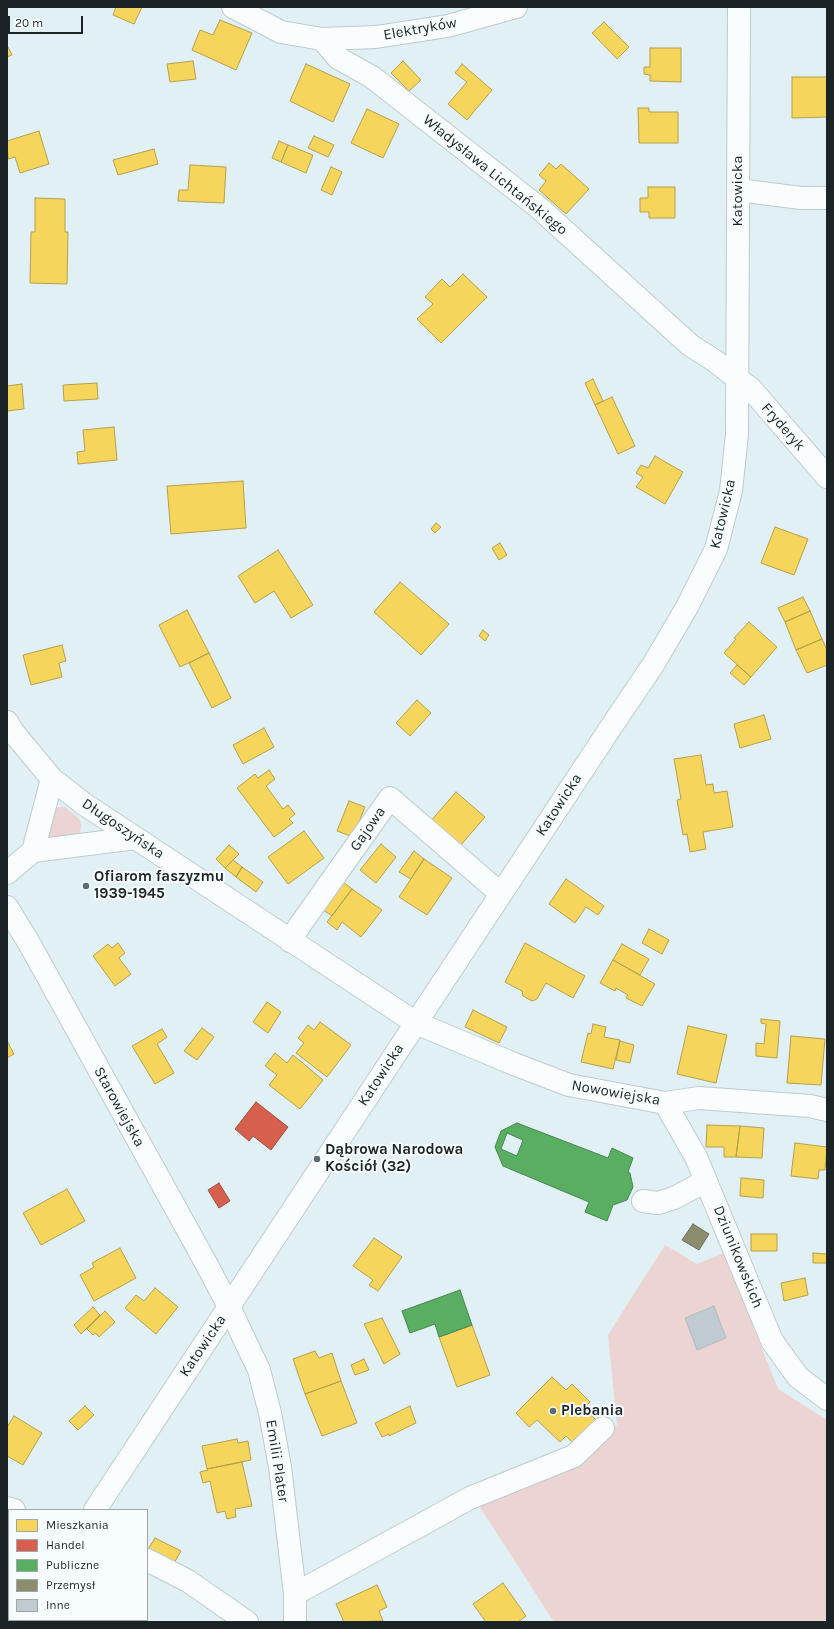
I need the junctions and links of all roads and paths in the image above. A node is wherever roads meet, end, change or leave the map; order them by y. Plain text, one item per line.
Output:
1 (233, 7) edge
2 (516, 7) edge
3 (739, 7) edge
4 (322, 39) junction
5 (738, 190) junction
6 (827, 198) edge
7 (737, 378) junction
8 (827, 477) edge
9 (7, 722) edge
10 (52, 779) junction
11 (136, 838) junction
12 (33, 851) junction
13 (7, 873) edge
14 (501, 894) junction
15 (7, 907) edge
16 (290, 941) junction
17 (416, 1023) junction
18 (665, 1103) junction
19 (827, 1110) edge
20 (706, 1181) junction
21 (643, 1201) dead end
22 (229, 1307) junction
23 (827, 1399) edge
24 (603, 1428) dead end
25 (96, 1509) edge
26 (148, 1561) edge
27 (295, 1594) junction
28 (247, 1622) edge
29 (295, 1622) edge

1 - 4 street
2 - 4 street, Elektryków
3 - 5 street, Katowicka
4 - 7 street, Władysława Lichtańskiego
5 - 6 street
5 - 7 street, Katowicka
7 - 8 street, Fryderyk
7 - 14 street, Katowicka
9 - 10 street, Długoszyńska
10 - 11 street, Długoszyńska
10 - 12 street
11 - 12 street
11 - 16 street, Długoszyńska
12 - 13 street
14 - 16 street, Gajowa
14 - 17 street, Katowicka
15 - 22 street, Starowiejska
16 - 17 street, Długoszyńska
17 - 18 street, Nowowiejska
17 - 22 street, Katowicka
18 - 19 street, Nowowiejska
18 - 20 street, Dziunikowskich
20 - 21 street
20 - 23 street, Dziunikowskich
22 - 25 street, Katowicka
22 - 27 street, Emilii Plater
24 - 27 street
26 - 28 street
27 - 29 street, Emilii Plater

